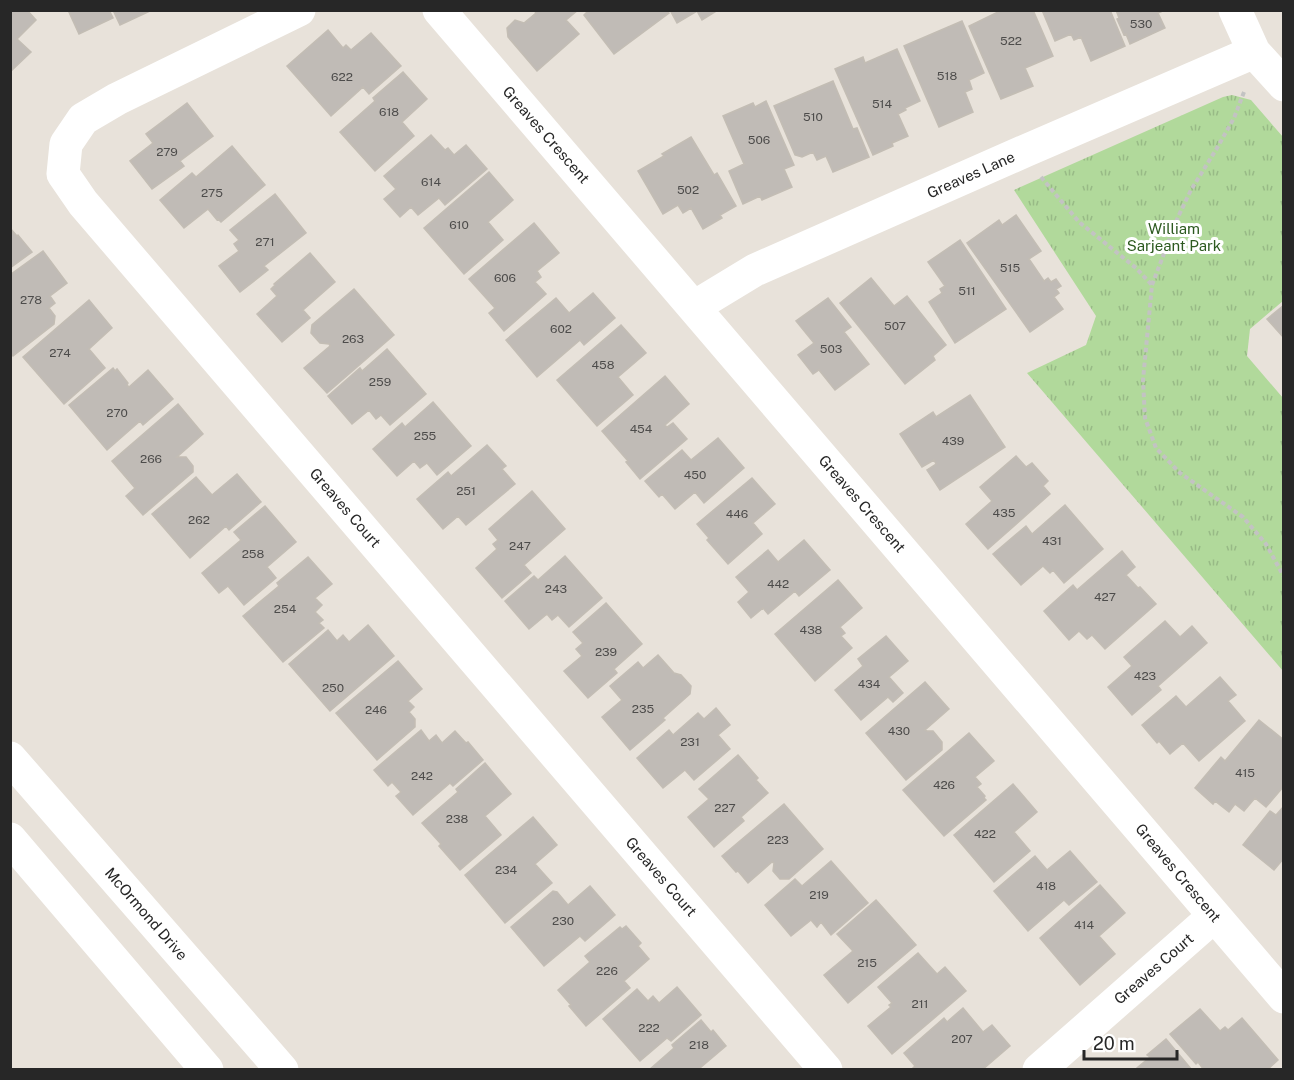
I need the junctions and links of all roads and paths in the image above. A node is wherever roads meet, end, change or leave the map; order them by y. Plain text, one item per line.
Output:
1 (299, 10) edge
2 (439, 10) edge
3 (1235, 10) edge
4 (1268, 68) edge
5 (1038, 172) dead end
6 (1152, 285) junction
7 (694, 307) junction
8 (1284, 577) edge
9 (10, 758) edge
10 (10, 839) edge
11 (1214, 916) junction
12 (1284, 998) edge
13 (207, 1070) edge
14 (282, 1070) edge
15 (826, 1070) edge
16 (1040, 1070) edge

1 - 15 street, Greaves Court
2 - 7 street, Greaves Crescent
3 - 4 street
4 - 6 path
4 - 7 street, Greaves Lane
5 - 6 path
6 - 8 path
7 - 11 street, Greaves Crescent
9 - 14 street, McOrmond Drive
10 - 13 street
11 - 12 street, Greaves Crescent
11 - 16 street, Greaves Court

